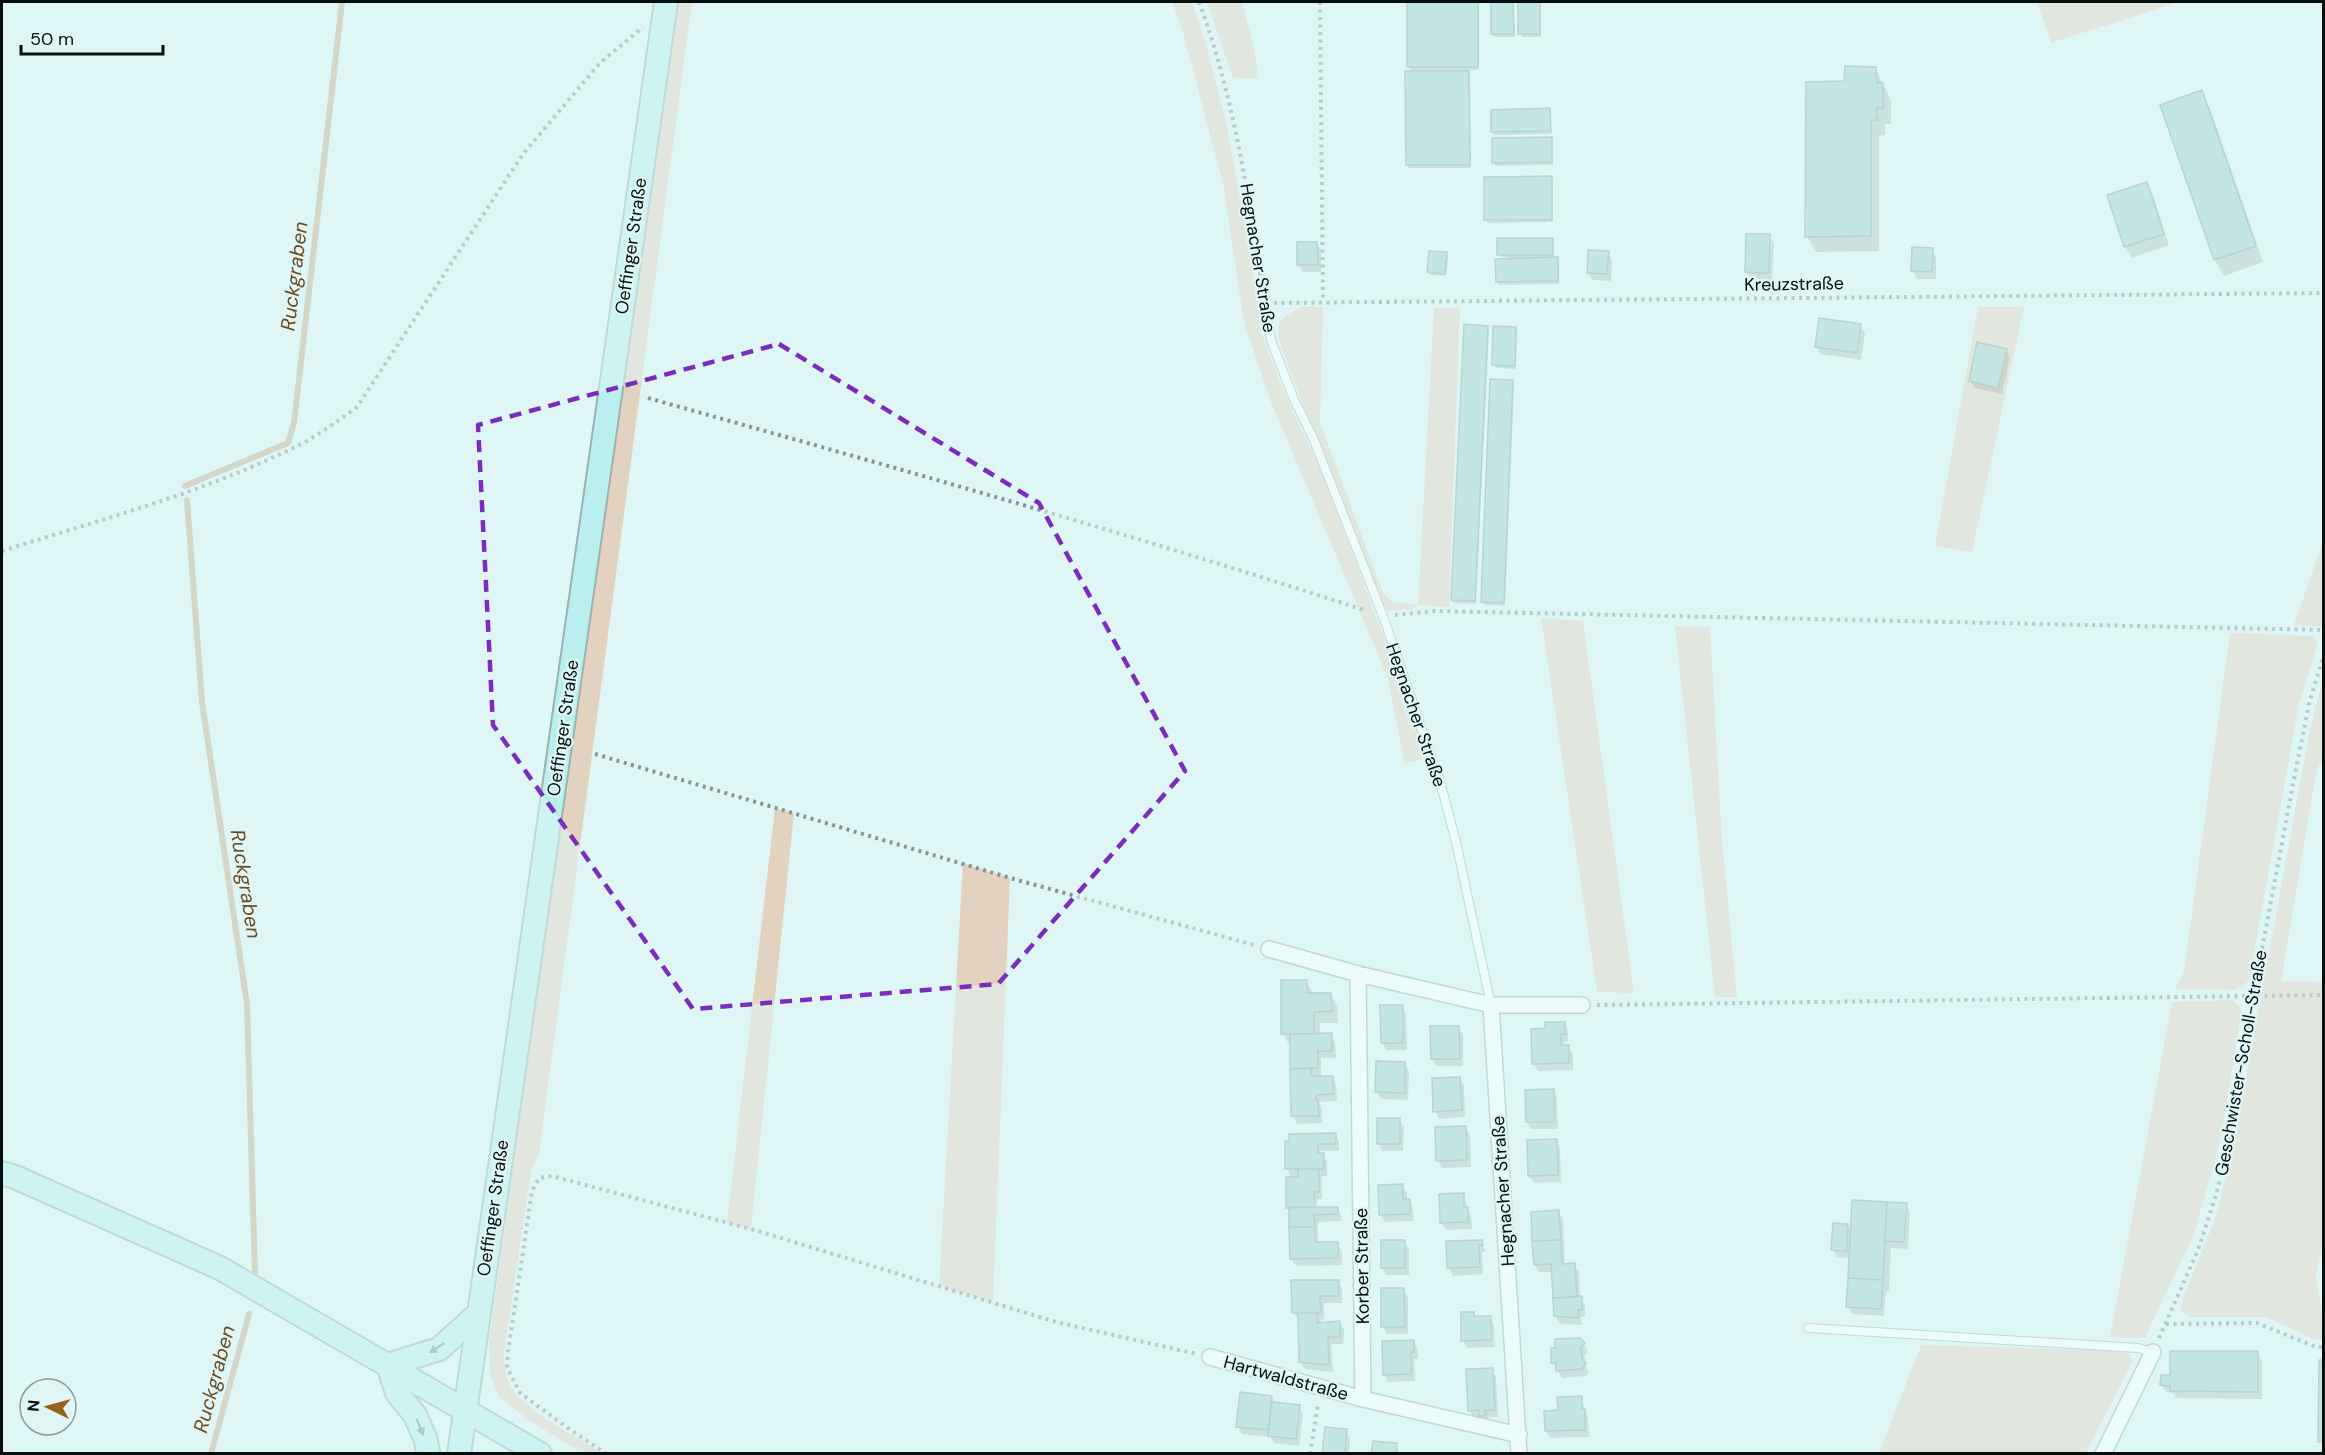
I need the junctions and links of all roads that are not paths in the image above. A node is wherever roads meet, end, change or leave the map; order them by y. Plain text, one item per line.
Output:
1 (665, 5) edge
2 (1264, 303) road end
3 (1269, 949) road end
4 (1358, 974) junction
5 (1491, 1005) junction
6 (1581, 1005) road end
7 (2, 1173) edge
8 (478, 1314) junction
9 (1808, 1329) dead end
10 (2153, 1352) joint
11 (1210, 1357) road end
12 (388, 1365) junction
13 (1363, 1399) junction
14 (464, 1410) junction
15 (1519, 1435) junction
16 (428, 1454) edge
17 (459, 1454) edge
18 (540, 1454) edge
19 (1519, 1454) edge
20 (2103, 1454) edge

1 - 8 main road, Oeffinger Straße
2 - 5 lane, Hegnacher Straße
3 - 4 street
4 - 5 street
4 - 13 street, Korber Straße
5 - 6 street
5 - 15 street, Hegnacher Straße
7 - 12 main road
8 -> 12 main road
8 - 14 main road, Oeffinger Straße
9 - 10 lane
10 - 20 street
11 - 13 street, Hartwaldstraße
12 - 14 main road
12 -> 16 main road
13 - 15 street
14 - 17 main road, Oeffinger Straße
14 - 18 main road
15 - 19 street, Hegnacher Straße

